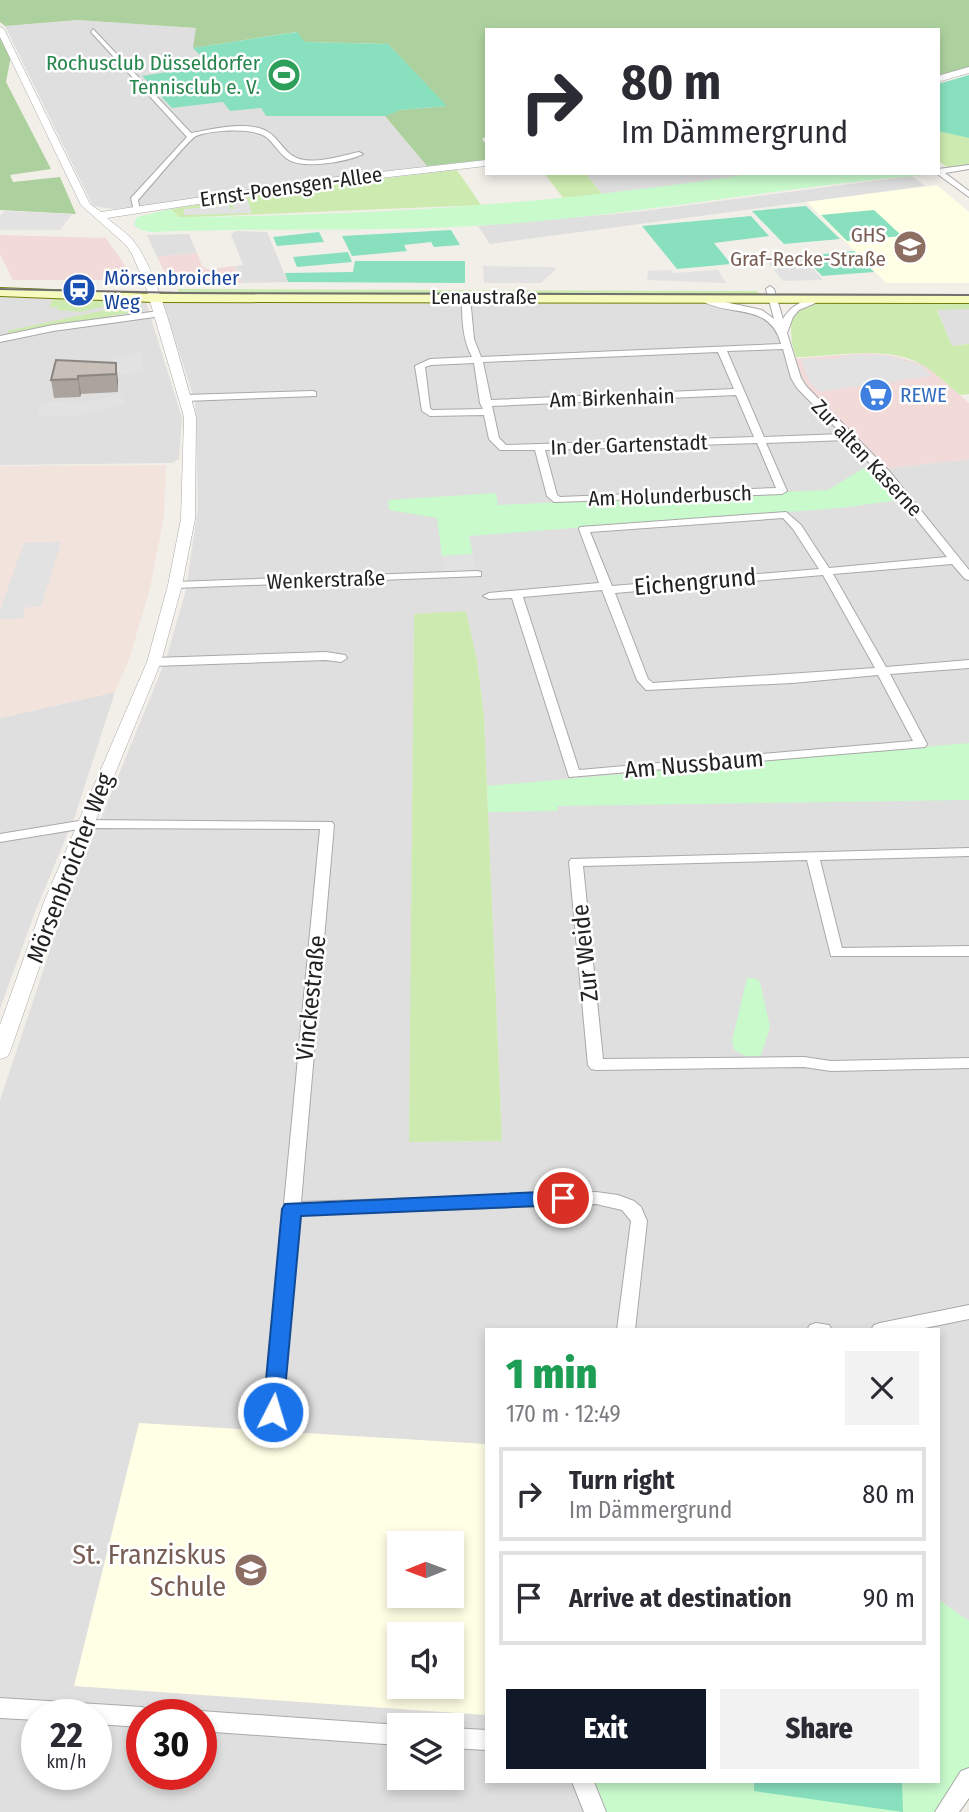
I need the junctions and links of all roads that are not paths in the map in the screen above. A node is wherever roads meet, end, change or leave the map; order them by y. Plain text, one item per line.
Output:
1 (0, 29) edge
2 (93, 31) dead end
3 (969, 70) edge
4 (940, 78) edge
5 (191, 135) junction
6 (359, 154) dead end
7 (485, 163) edge
8 (969, 167) edge
9 (940, 171) edge
10 (940, 173) edge
11 (969, 195) edge
12 (137, 209) junction
13 (97, 216) junction
14 (119, 233) junction
15 (0, 283) edge
16 (969, 288) edge
17 (152, 291) junction
18 (0, 292) edge
19 (771, 294) junction
20 (466, 297) junction
21 (681, 298) junction
22 (823, 299) junction
23 (969, 299) edge
24 (159, 314) junction
25 (784, 331) junction
26 (0, 339) edge
27 (787, 345) junction
28 (721, 348) junction
29 (478, 359) junction
30 (739, 393) junction
31 (313, 394) dead end
32 (185, 398) junction
33 (486, 408) junction
34 (850, 437) junction
35 (759, 440) junction
36 (540, 449) junction
37 (956, 560) junction
38 (824, 571) junction
39 (477, 574) dead end
40 (969, 577) edge
41 (175, 585) junction
42 (607, 588) junction
43 (516, 594) junction
44 (489, 596) dead end
45 (341, 657) dead end
46 (154, 662) junction
47 (969, 664) edge
48 (880, 671) junction
49 (85, 824) junction
50 (0, 838) edge
51 (969, 852) edge
52 (813, 855) junction
53 (969, 950) edge
54 (0, 1052) edge
55 (969, 1063) edge
56 (292, 1209) junction
57 (969, 1312) edge
58 (626, 1328) edge
59 (890, 1328) edge
60 (273, 1412) dead end
61 (0, 1707) edge
62 (126, 1716) edge
63 (217, 1722) edge
64 (387, 1734) edge
65 (464, 1739) edge
66 (485, 1740) edge
67 (969, 1779) edge
68 (583, 1783) edge
69 (595, 1812) edge
70 (946, 1812) edge

1 - 13 street, Mörsenbroicher Weg
2 - 5 street
3 - 4 street
5 - 6 street
5 - 12 street
7 - 12 street, Ernst-Poensgen-Allee
8 - 9 street
10 - 11 street
12 - 13 street, Ernst-Poensgen-Allee
12 - 14 street
13 - 14 street, Mörsenbroicher Weg
14 - 17 street, Mörsenbroicher Weg
15 - 17 main road, Lenaustraße
16 - 19 main road, Lenaustraße
17 - 18 main road, Lenaustraße
17 - 19 main road, Lenaustraße
17 - 20 main road, Lenaustraße
17 - 24 street, Mörsenbroicher Weg
19 - 21 main road, Lenaustraße
19 - 22 main road, Lenaustraße
19 - 25 street, Zur alten Kaserne
20 - 21 main road, Lenaustraße
20 - 29 street, In der Gartenstadt
21 - 25 street
22 - 23 main road, Lenaustraße
22 - 25 street
24 - 26 street
24 - 32 street, Mörsenbroicher Weg
25 - 27 street, Zur alten Kaserne
27 - 28 street
27 - 34 street, Zur alten Kaserne
28 - 29 street
28 - 30 street
29 - 33 street, In der Gartenstadt
29 - 33 street, Am Birkenhain
30 - 33 street, Am Birkenhain
30 - 35 street
31 - 32 street
32 - 41 street, Mörsenbroicher Weg
33 - 36 street, In der Gartenstadt
34 - 35 street, In der Gartenstadt
34 - 37 street, Zur alten Kaserne
35 - 36 street, In der Gartenstadt
35 - 36 street, Am Holunderbusch
37 - 38 street, Eichengrund
37 - 40 street, Zur alten Kaserne
38 - 42 street, Eichengrund
38 - 42 street
38 - 48 street
39 - 41 street, Wenkerstraße
41 - 46 street, Mörsenbroicher Weg
42 - 43 street
42 - 48 street, Eichengrund
43 - 44 street
43 - 48 street, Am Nussbaum
45 - 46 street
46 - 49 street, Mörsenbroicher Weg
47 - 48 street, Eichengrund
49 - 50 street
49 - 54 street, Mörsenbroicher Weg
49 - 56 street, Vinckestraße
51 - 52 street, Zur Weide
52 - 53 street
52 - 55 street, Zur Weide
56 - 58 street
56 - 60 street, Vinckestraße
57 - 59 street
61 - 62 street
63 - 64 street
65 - 66 street
67 - 70 street
68 - 69 street

